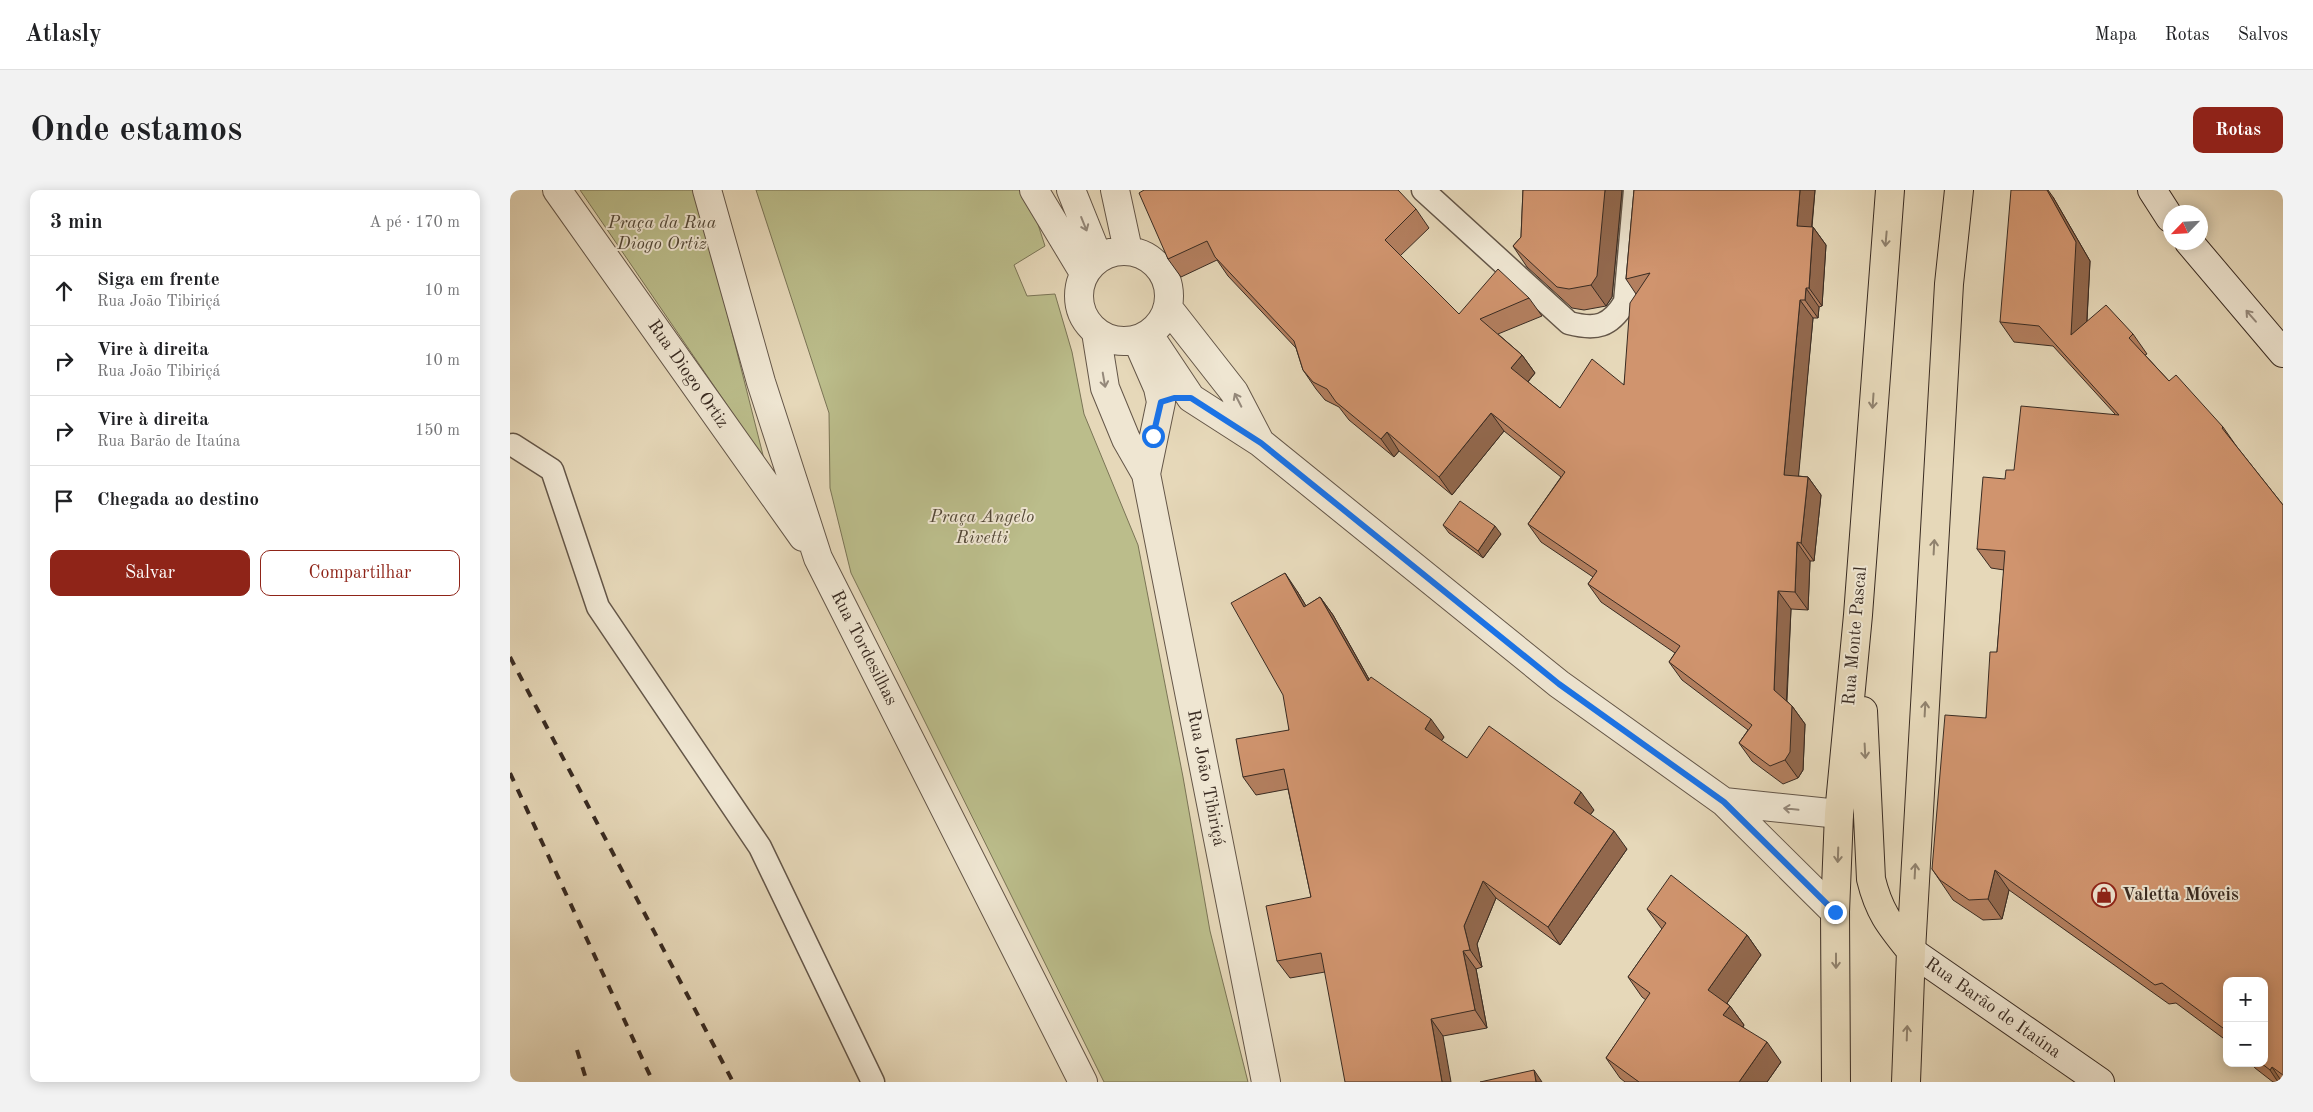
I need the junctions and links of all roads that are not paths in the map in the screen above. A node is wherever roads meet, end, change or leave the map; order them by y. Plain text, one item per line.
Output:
1 (557, 190) edge
2 (707, 190) edge
3 (1034, 190) edge
4 (1070, 190) edge
5 (1115, 190) edge
6 (1423, 190) edge
7 (1635, 190) edge
8 (1890, 190) edge
9 (1959, 190) edge
10 (2152, 190) edge
11 (2163, 207) edge
12 (1128, 250) junction
13 (2196, 250) edge
14 (1091, 265) junction
15 (1169, 309) junction
16 (1096, 332) junction
17 (1143, 338) junction
18 (2283, 353) edge
19 (1191, 398) junction
20 (1161, 402) junction
21 (1261, 443) junction
22 (513, 445) dead end
23 (1146, 474) junction
24 (818, 558) junction
25 (1858, 615) junction
26 (1724, 802) junction
27 (1839, 814) junction
28 (1835, 912) junction
29 (1911, 952) junction
30 (873, 1082) edge
31 (1083, 1082) edge
32 (1266, 1082) edge
33 (1836, 1082) edge
34 (1906, 1082) edge
35 (2100, 1082) edge

1 - 24 street, Rua Diogo Ortiz
2 - 24 street, Rua Tordesilhas
3 - 14 street
4 -> 14 street
5 - 12 street
6 - 7 lane
8 -> 25 main road, Rua Monte Pascal
29 -> 9 main road
10 - 11 street
12 - 14 street
12 - 15 street
18 -> 13 street
14 - 16 street
15 - 17 street
21 -> 15 street
16 - 17 street
16 -> 23 street, Rua João Tibiriçá
17 - 19 street
17 - 20 street, Rua João Tibiriçá
19 - 20 street
19 - 21 street
20 - 23 street, Rua João Tibiriçá
21 - 26 street
22 - 30 lane
23 - 32 street, Rua João Tibiriçá
24 - 31 street, Rua Tordesilhas
25 - 27 main road, Rua Monte Pascal
25 -> 29 main road
27 -> 26 street
26 - 28 street
27 -> 28 main road, Rua Monte Pascal
28 -> 33 main road, Rua Monte Pascal
34 -> 29 main road
29 - 35 street, Rua Barão de Itaúna

